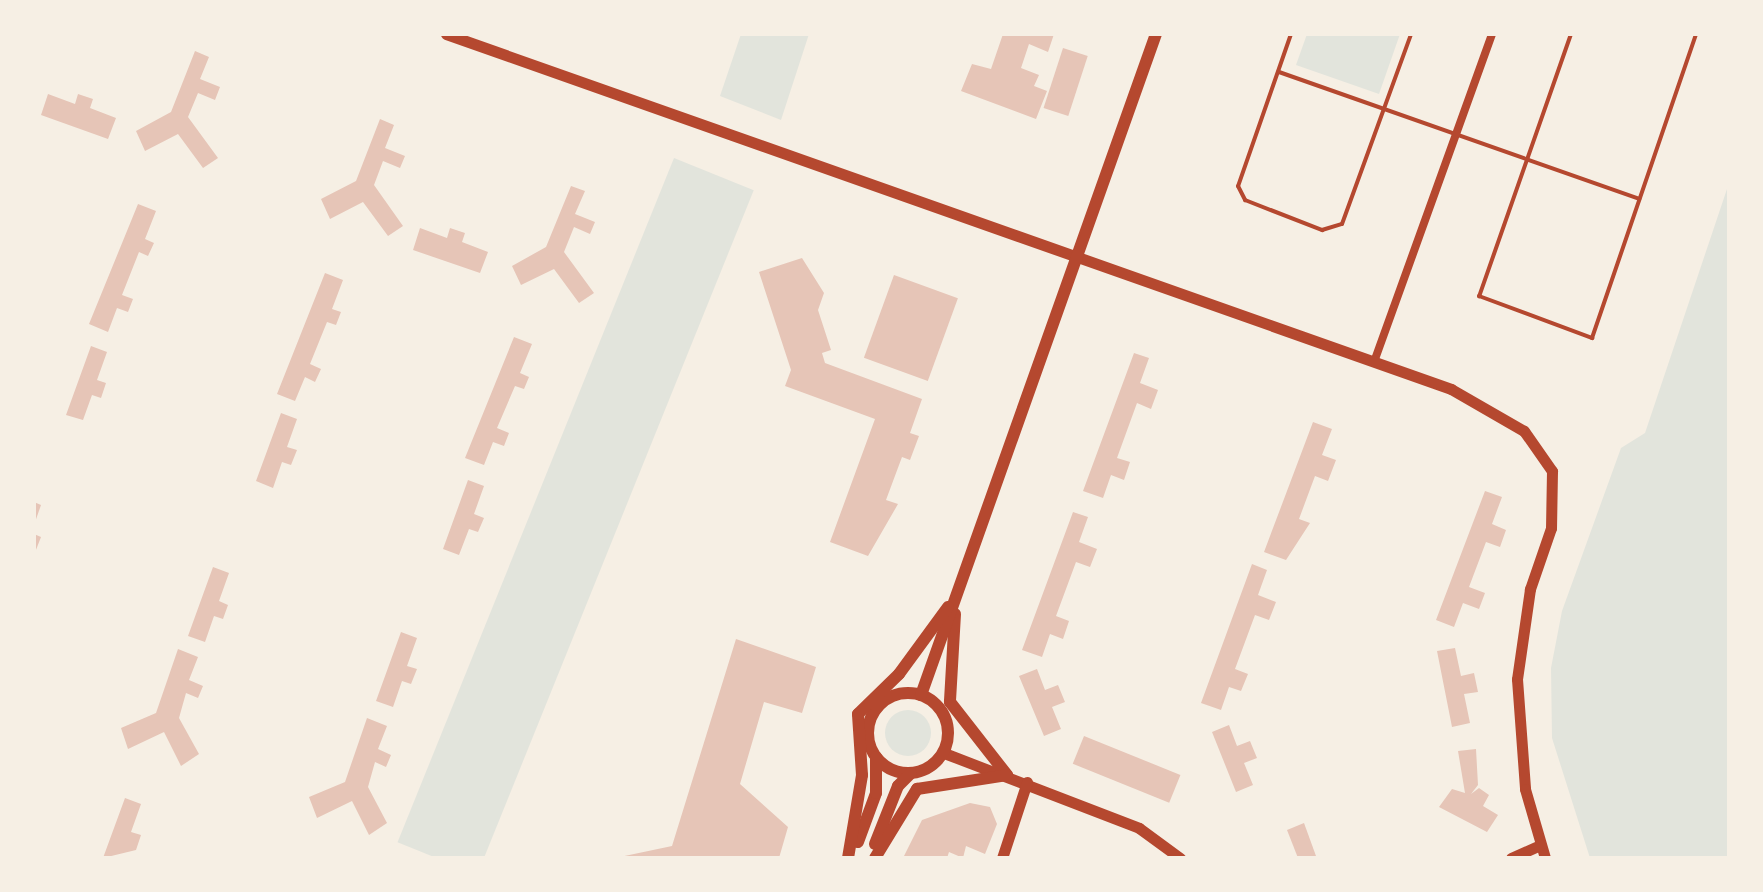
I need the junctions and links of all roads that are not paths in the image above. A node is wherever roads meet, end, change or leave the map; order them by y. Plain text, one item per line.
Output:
1 (446, 34) edge
2 (1156, 34) edge
3 (1291, 34) edge
4 (1411, 34) edge
5 (1492, 34) edge
6 (1571, 34) edge
7 (1696, 34) edge
8 (1278, 72) junction
9 (1384, 108) junction
10 (1456, 134) junction
11 (1526, 156) junction
12 (1639, 199) junction
13 (1079, 259) junction
14 (1374, 362) junction
15 (957, 594) junction
16 (921, 695) junction
17 (944, 753) junction
18 (876, 757) junction
19 (911, 773) junction
20 (1007, 775) junction
21 (1027, 782) junction
22 (1540, 845) junction
23 (850, 858) edge
24 (872, 858) edge
25 (1002, 858) edge
26 (1180, 858) edge
27 (1511, 858) edge
28 (1545, 858) edge

1 - 13 street
2 - 13 main road
3 - 8 lane
4 - 9 lane
5 - 10 street
6 - 11 lane
7 - 12 lane
8 - 9 lane
8 - 9 lane
9 - 10 lane
10 - 11 lane
10 - 14 street
11 - 12 lane
11 - 12 lane
13 - 14 street
13 - 15 main road
14 - 22 street
15 - 16 main road
15 - 20 main road
15 - 23 main road
16 - 17 main road
16 - 18 main road
17 - 19 main road
17 - 20 street
18 - 19 main road
18 - 23 main road
19 - 24 main road
20 - 21 street
20 - 24 main road
21 - 25 street
21 - 26 street
22 - 27 street
22 - 28 street

